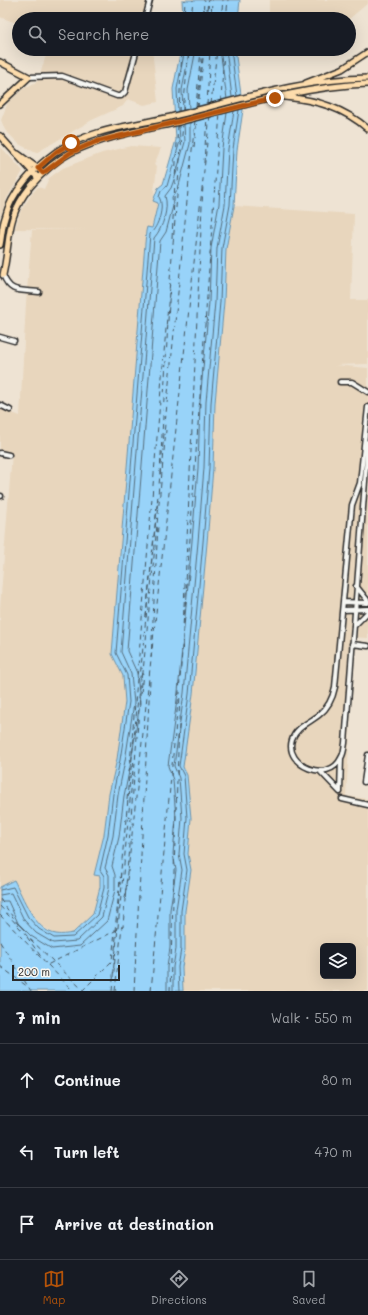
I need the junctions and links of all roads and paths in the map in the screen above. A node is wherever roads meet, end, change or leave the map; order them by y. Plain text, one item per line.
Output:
1 (150, 0) edge
2 (147, 12) edge
3 (368, 52) edge
4 (135, 56) edge
5 (0, 62) edge
6 (29, 77) junction
7 (368, 78) edge
8 (368, 84) edge
9 (291, 88) junction
10 (278, 97) junction
11 (0, 104) edge
12 (368, 129) edge
13 (1, 138) edge
14 (17, 153) junction
15 (38, 168) junction
16 (32, 172) junction
17 (43, 173) junction
18 (38, 178) junction
19 (0, 245) edge
20 (0, 268) edge
21 (3, 275) junction
22 (39, 292) dead end
23 (0, 337) edge
24 (14, 341) dead end
25 (340, 382) dead end
26 (368, 392) edge
27 (0, 405) edge
28 (368, 407) edge
29 (10, 410) dead end
30 (368, 442) edge
31 (0, 453) edge
32 (8, 455) dead end
33 (356, 586) junction
34 (343, 602) junction
35 (368, 602) edge
36 (355, 603) junction
37 (343, 610) junction
38 (355, 610) junction
39 (368, 610) edge
40 (354, 627) junction
41 (352, 644) junction
42 (368, 646) edge
43 (368, 755) edge
44 (341, 758) junction
45 (320, 771) junction
46 (364, 782) dead end
47 (342, 799) dead end
48 (368, 805) edge

1 - 2 street
3 - 9 main road
4 - 6 street
5 - 6 main road
6 - 11 main road
7 - 9 main road
8 - 10 main road
9 - 15 main road
10 - 12 main road
10 - 17 main road
13 - 14 main road
14 - 15 main road
14 - 16 main road
15 - 16 main road
15 - 17 main road
16 - 18 main road
16 - 19 main road
17 - 18 main road
18 - 21 main road
20 - 21 main road
21 - 22 street
23 - 24 street
25 - 26 street
27 - 29 street
28 - 34 street
30 - 33 street
31 - 32 street
33 - 35 street
33 - 36 street
34 - 36 street
34 - 37 street
35 - 36 street
36 - 38 street
37 - 38 street
37 - 45 street
38 - 39 street
38 - 40 street
39 - 40 street
40 - 41 street
41 - 42 street
41 - 44 street
43 - 46 street
44 - 45 street
44 - 45 street
47 - 48 street

